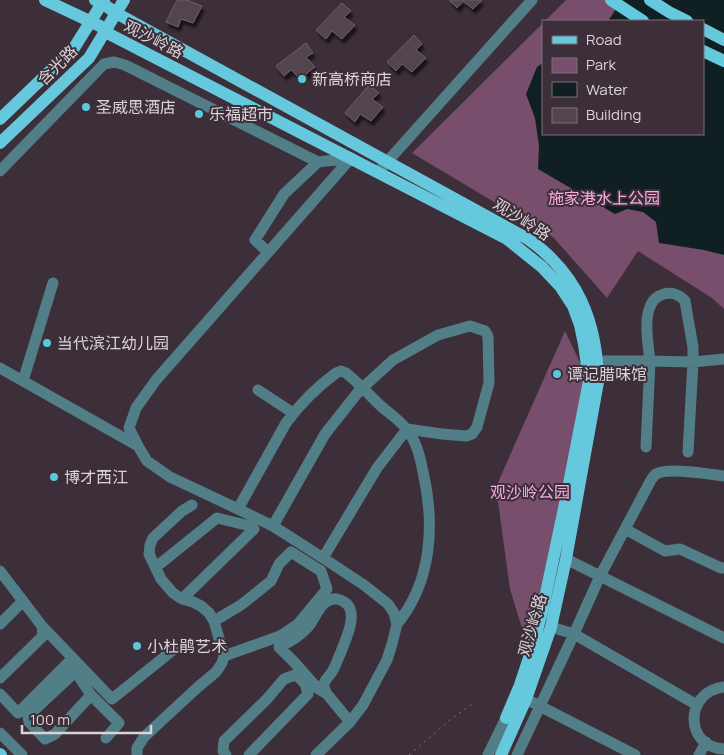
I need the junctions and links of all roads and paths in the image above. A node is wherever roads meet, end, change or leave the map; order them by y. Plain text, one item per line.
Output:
1 (45, 0) edge
2 (124, 0) edge
3 (532, 0) edge
4 (610, 0) edge
5 (650, 0) edge
6 (100, 1) edge
7 (116, 13) junction
8 (641, 20) edge
9 (685, 20) edge
10 (91, 22) junction
11 (106, 30) junction
12 (704, 30) edge
13 (724, 40) edge
14 (704, 51) edge
15 (724, 61) edge
16 (231, 97) junction
17 (223, 114) junction
18 (0, 119) edge
19 (0, 143) edge
20 (351, 158) junction
21 (318, 162) junction
22 (387, 162) junction
23 (0, 171) edge
24 (378, 172) junction
25 (268, 252) junction
26 (53, 283) dead end
27 (724, 359) edge
28 (598, 361) junction
29 (650, 361) junction
30 (693, 362) junction
31 (0, 368) edge
32 (23, 381) junction
33 (362, 388) junction
34 (258, 390) dead end
35 (293, 413) junction
36 (407, 429) junction
37 (138, 446) junction
38 (646, 447) dead end
39 (688, 452) dead end
40 (724, 476) edge
41 (192, 505) dead end
42 (238, 508) junction
43 (273, 526) junction
44 (625, 529) junction
45 (324, 558) junction
46 (566, 559) junction
47 (161, 563) dead end
48 (724, 568) edge
49 (0, 571) edge
50 (600, 576) junction
51 (182, 599) junction
52 (23, 601) junction
53 (214, 621) junction
54 (0, 624) edge
55 (397, 624) junction
56 (551, 627) junction
57 (42, 631) junction
58 (574, 634) junction
59 (724, 638) edge
60 (174, 650) dead end
61 (224, 656) junction
62 (72, 667) junction
63 (0, 678) edge
64 (724, 686) edge
65 (0, 694) edge
66 (327, 694) junction
67 (91, 696) junction
68 (526, 699) junction
69 (472, 704) dead end
70 (697, 705) junction
71 (541, 706) junction
72 (506, 718) joint
73 (350, 722) junction
74 (0, 733) edge
75 (106, 738) dead end
76 (706, 742) junction
77 (720, 751) edge
78 (22, 755) edge
79 (138, 755) edge
80 (226, 755) edge
81 (248, 755) edge
82 (316, 755) edge
83 (409, 755) edge
84 (488, 755) edge
85 (501, 755) edge
86 (517, 755) edge
87 (635, 755) edge
88 (699, 755) edge

1 - 10 main road, 观沙岭路
2 - 7 main road, 含光路
3 - 22 street
4 - 8 main road
5 - 9 main road
6 - 7 main road, 观沙岭路
6 - 10 main road, 含光路
7 - 11 main road, 含光路
7 - 22 main road, 观沙岭路
10 - 11 main road, 观沙岭路
10 - 18 main road, 含光路
11 - 16 main road, 观沙岭路
11 - 19 main road, 含光路
12 - 13 main road
14 - 15 main road
16 - 17 street
16 - 20 main road, 观沙岭路
17 - 21 street
17 - 23 street
20 - 21 street
20 - 24 main road, 观沙岭路
20 - 25 street
21 - 25 street
22 - 24 street
22 - 28 main road, 观沙岭路
24 - 72 main road, 观沙岭路
25 - 37 street
26 - 32 street
27 - 30 street
28 - 29 street
28 - 46 main road, 观沙岭路
29 - 30 street
29 - 30 street
29 - 38 street
30 - 39 street
31 - 32 street
32 - 37 street
33 - 35 street
33 - 36 street
33 - 36 street
33 - 43 street
34 - 35 street
35 - 42 street
36 - 45 street
36 - 55 street
37 - 42 street
40 - 44 street
41 - 51 street
42 - 43 street
43 - 45 street
44 - 48 street
44 - 50 street
45 - 55 street
46 - 50 street
46 - 56 main road, 观沙岭路
47 - 51 street
49 - 52 street
50 - 58 street
50 - 59 street
51 - 53 street
52 - 54 street
52 - 57 street
53 - 61 street
53 - 61 street
55 - 73 street
56 - 58 street
56 - 68 main road, 观沙岭路
57 - 60 street
57 - 62 street
57 - 63 street
58 - 70 street
58 - 71 street
61 - 79 street
62 - 65 street
62 - 67 street
62 - 67 street
64 - 70 street
66 - 66 street
66 - 73 street
67 - 75 street
68 - 71 street
68 - 85 main road, 观沙岭路
69 - 83 path
70 - 76 street
71 - 86 street
71 - 87 street
72 - 84 street
73 - 82 street
74 - 78 street
76 - 77 street
76 - 88 street
80 - 81 street

